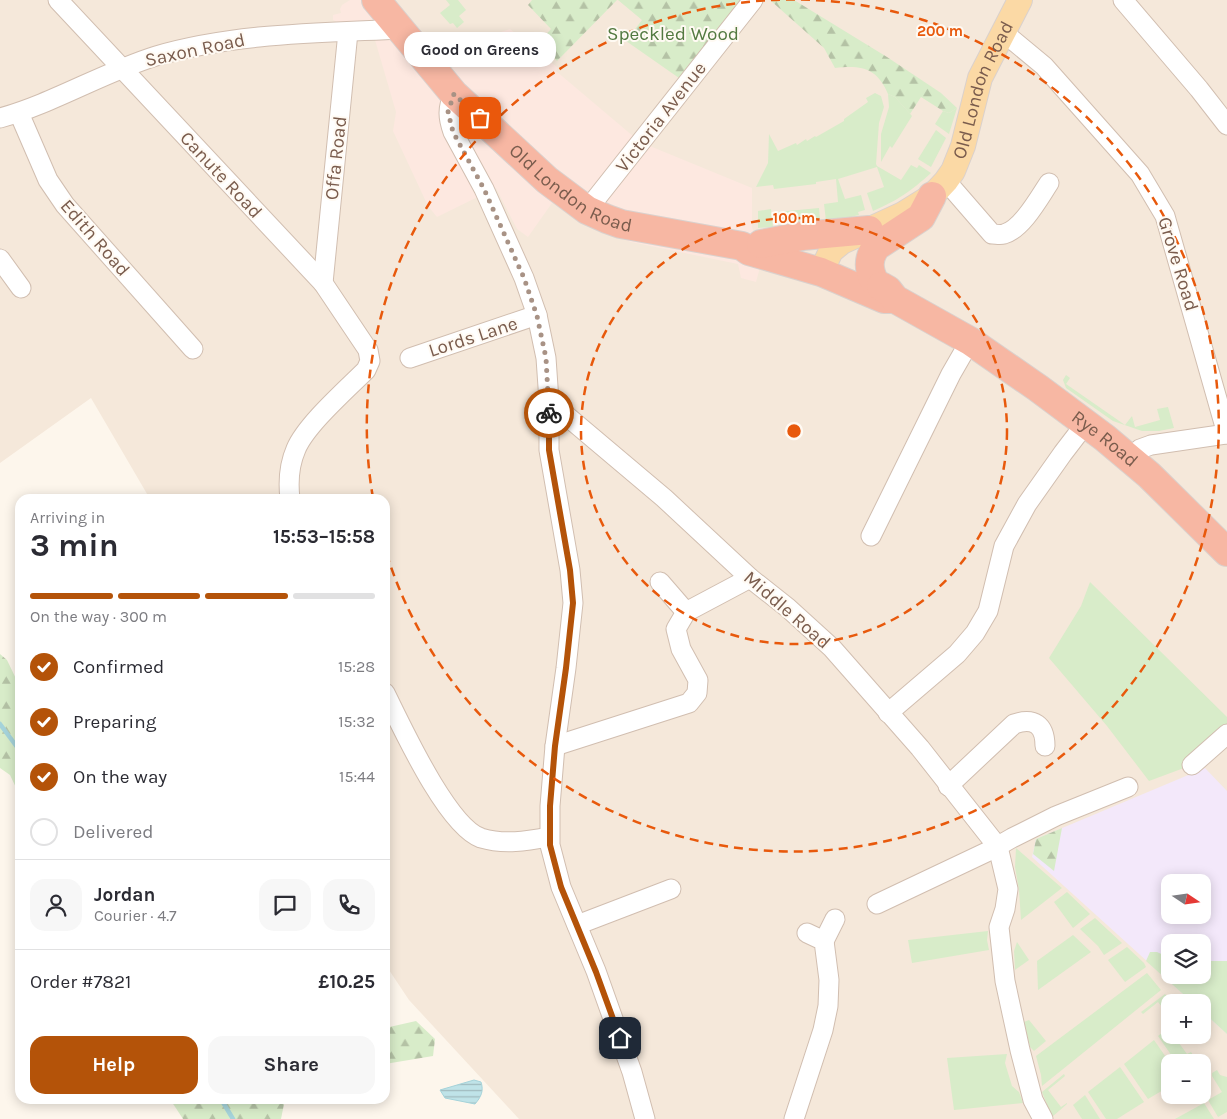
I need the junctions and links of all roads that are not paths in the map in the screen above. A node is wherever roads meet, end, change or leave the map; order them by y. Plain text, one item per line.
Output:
1 (58, 0) edge
2 (376, 0) edge
3 (753, 0) edge
4 (1020, 0) edge
5 (1124, 0) edge
6 (401, 29) junction
7 (348, 32) junction
8 (1003, 32) junction
9 (121, 68) junction
10 (454, 94) junction
11 (19, 112) junction
12 (0, 118) edge
13 (1227, 125) edge
14 (1049, 183) dead end
15 (939, 189) junction
16 (587, 210) junction
17 (869, 230) junction
18 (751, 245) junction
19 (1, 265) edge
20 (823, 267) junction
21 (324, 283) junction
22 (21, 288) dead end
23 (886, 291) junction
24 (537, 316) junction
25 (970, 341) junction
26 (194, 350) dead end
27 (410, 358) dead end
28 (549, 401) junction
29 (1086, 423) junction
30 (1227, 434) edge
31 (1130, 458) junction
32 (290, 494) edge
33 (871, 536) dead end
34 (1227, 552) edge
35 (750, 578) junction
36 (660, 582) dead end
37 (686, 612) junction
38 (390, 703) edge
39 (888, 713) junction
40 (1227, 734) edge
41 (555, 746) junction
42 (1045, 746) dead end
43 (1192, 765) dead end
44 (948, 786) junction
45 (1128, 787) dead end
46 (550, 837) junction
47 (998, 847) junction
48 (671, 889) dead end
49 (876, 904) dead end
50 (835, 919) dead end
51 (577, 925) junction
52 (807, 933) dead end
53 (824, 941) junction
54 (650, 1118) edge
55 (794, 1119) edge
56 (1043, 1119) edge

1 - 9 street, Canute Road
2 - 6 highway, Old London Road
3 - 16 street, Victoria Avenue
4 - 8 main road, Old London Road
5 - 13 street
6 - 7 street, Saxon Road
6 - 10 highway, Old London Road
7 - 9 street, Saxon Road
7 - 21 street, Offa Road
8 - 15 main road, Old London Road
8 - 30 street, Grove Road
9 - 11 street, Saxon Road
9 - 21 street, Canute Road
10 - 16 highway, Old London Road
10 - 24 street
11 - 12 street, Saxon Road
11 - 26 street, Edith Road
14 - 15 street, Old London Road
15 - 17 main road, Old London Road
15 - 23 highway
16 - 18 highway, Old London Road
17 - 18 highway
17 - 20 main road, Old London Road
18 - 20 highway, Old London Road
19 - 22 street
20 - 23 highway, Rye Road
21 - 32 street, Canute Road
23 - 25 highway, Rye Road
24 - 27 street, Lords Lane
24 - 28 street
25 - 29 highway, Rye Road
25 - 33 street
28 - 35 street, Middle Road
28 - 41 street
29 - 31 highway, Rye Road
29 - 39 street
30 - 31 street
31 - 34 highway, Rye Road
35 - 37 street
35 - 39 street, Middle Road
36 - 37 street
37 - 41 street
38 - 46 street
39 - 44 street, Middle Road
40 - 43 street
41 - 46 street
42 - 44 street
44 - 47 street, Middle Road
45 - 47 street
46 - 51 street
47 - 49 street
47 - 56 street
48 - 51 street
50 - 53 street
51 - 54 street
52 - 53 street
53 - 55 street

